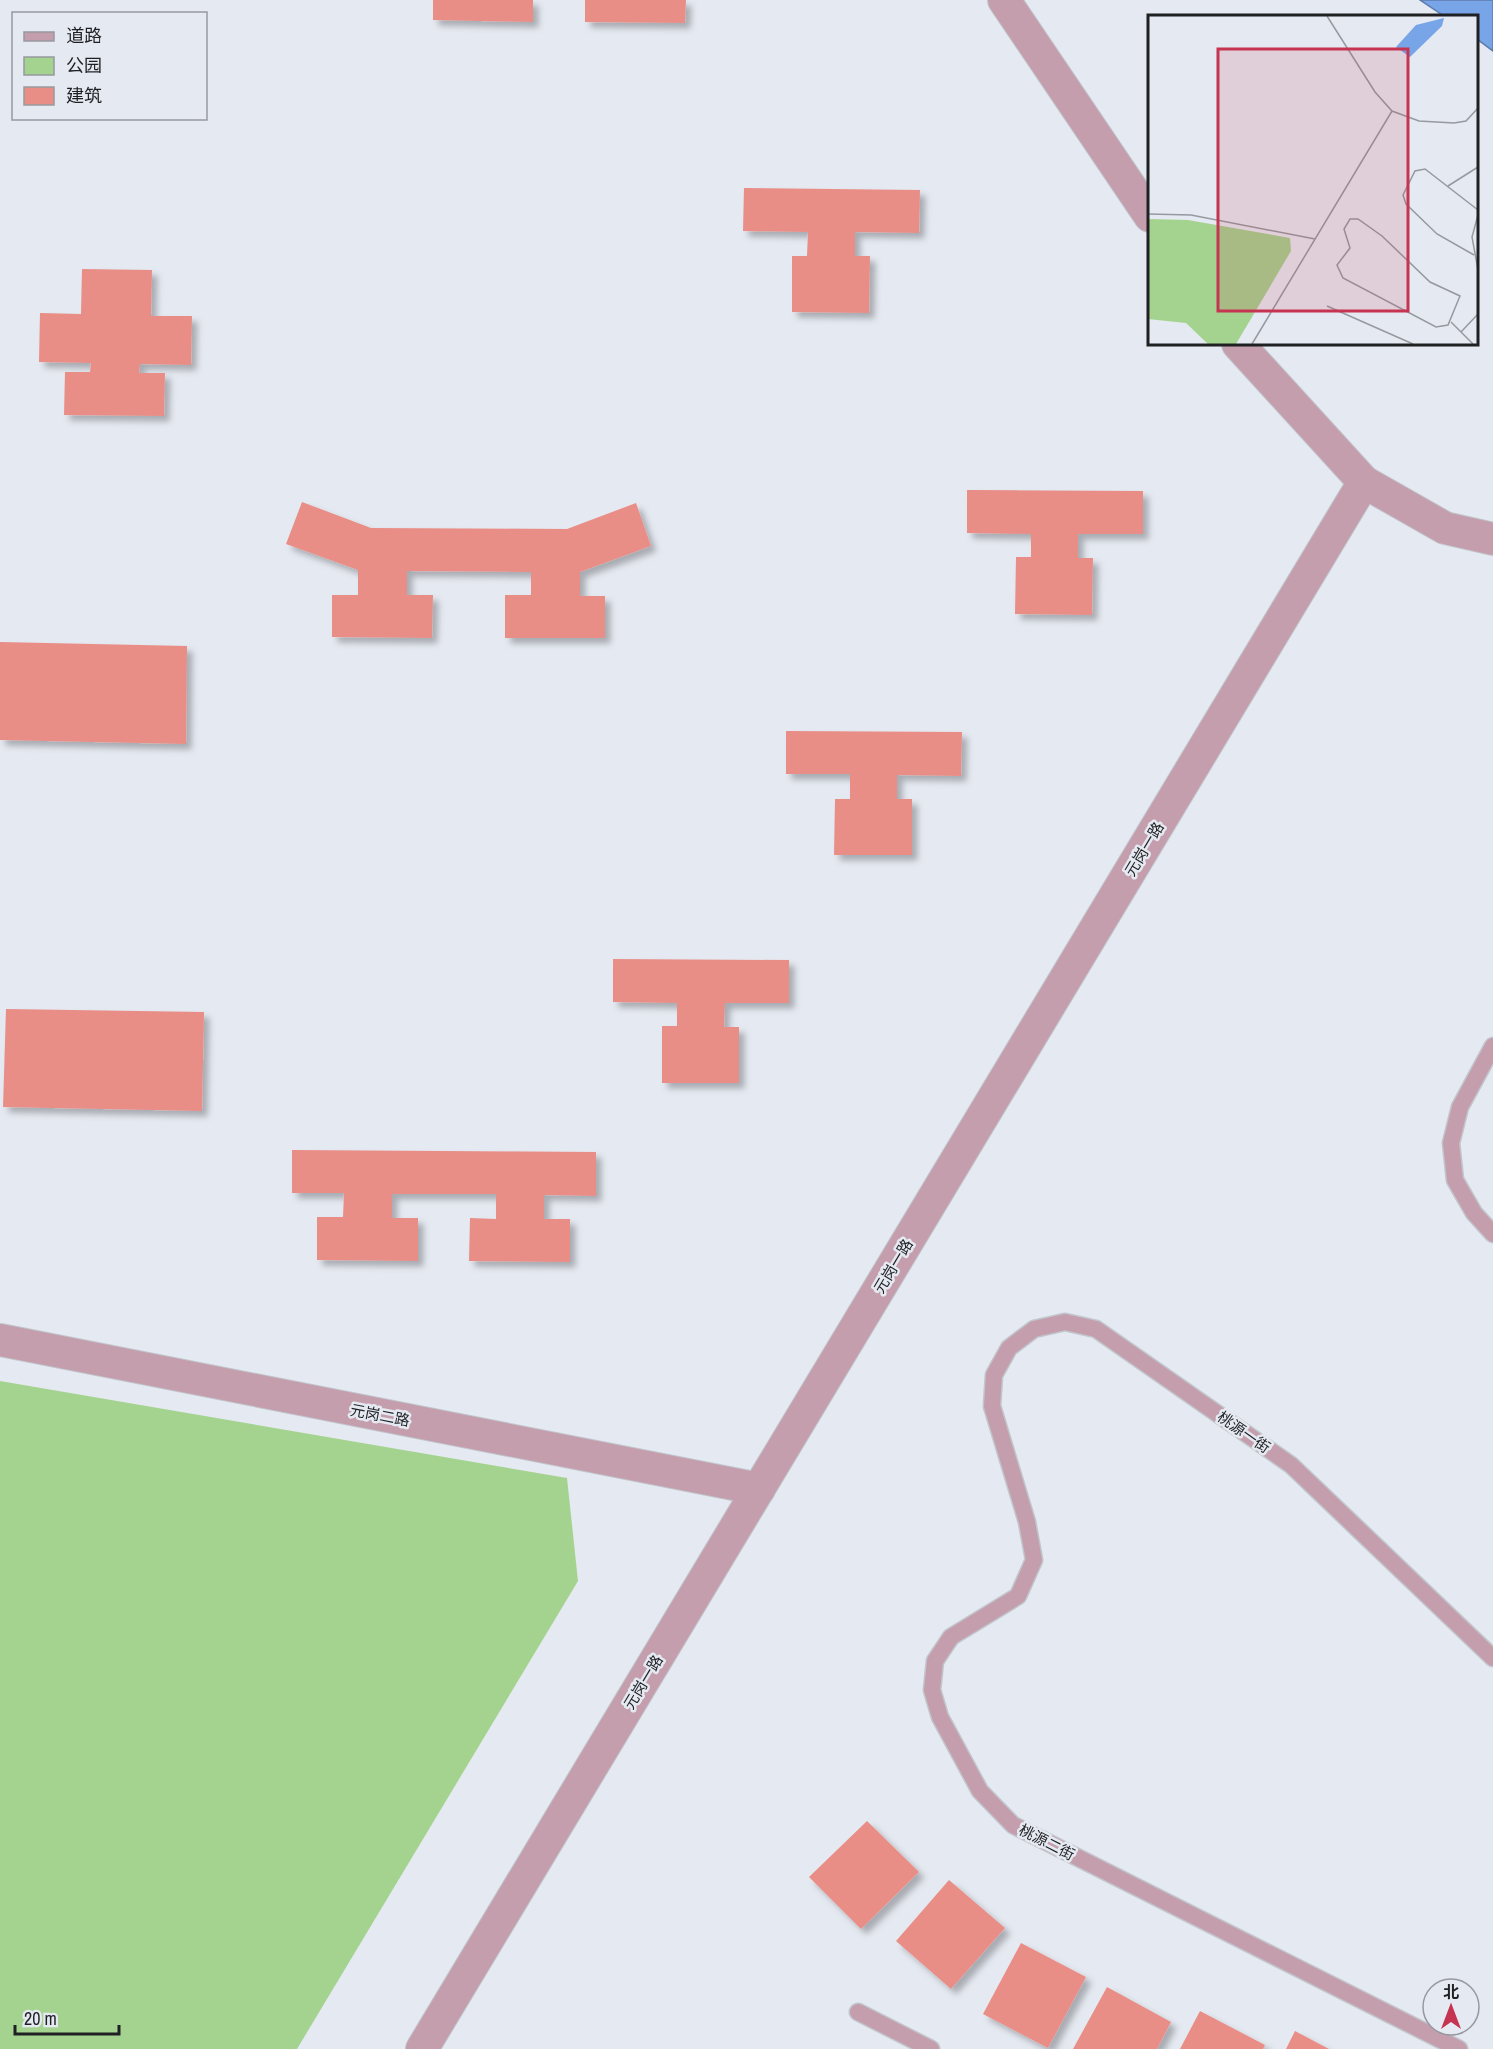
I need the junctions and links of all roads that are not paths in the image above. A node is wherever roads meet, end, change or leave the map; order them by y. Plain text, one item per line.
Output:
1 (1004, 0) edge
2 (1148, 215) edge
3 (1239, 345) edge
4 (1364, 482) junction
5 (1493, 539) edge
6 (1493, 1046) edge
7 (1493, 1234) edge
8 (0, 1340) edge
9 (992, 1407) joint
10 (759, 1489) junction
11 (1493, 1658) edge
12 (858, 2012) dead end
13 (422, 2049) edge
14 (931, 2049) edge
15 (1459, 2049) edge

1 - 2 street
3 - 4 street
4 - 5 street
4 - 10 street, 元岗一路
6 - 7 lane
8 - 10 street, 元岗二路
9 - 11 lane, 桃源一街
9 - 15 lane, 桃源二街
10 - 13 street, 元岗一路
12 - 14 lane

